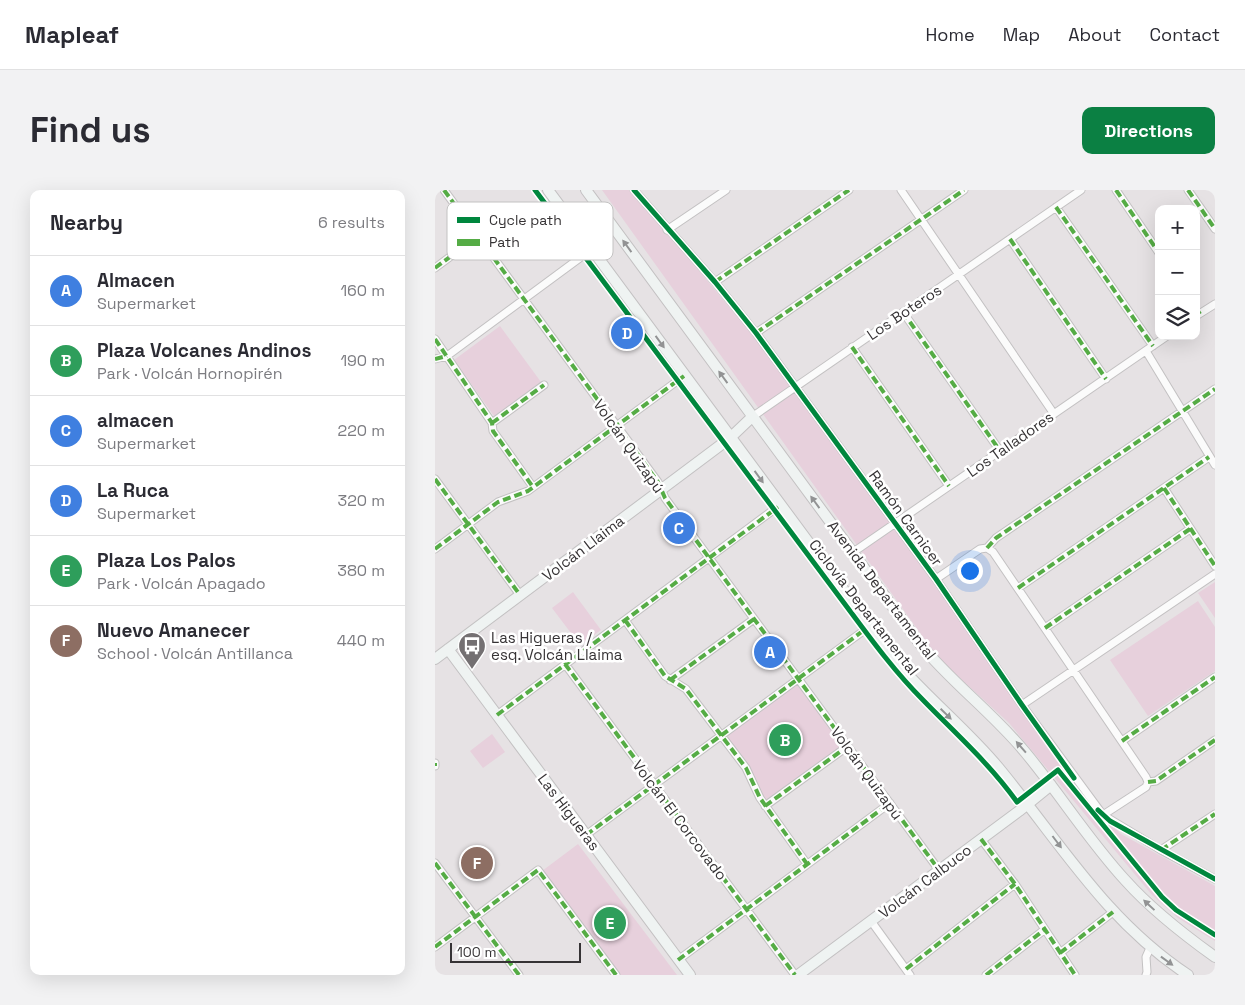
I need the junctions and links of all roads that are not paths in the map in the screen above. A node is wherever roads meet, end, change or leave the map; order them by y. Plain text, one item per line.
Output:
1 (444, 190) edge
2 (548, 190) edge
3 (587, 190) edge
4 (634, 190) edge
5 (726, 190) edge
6 (849, 190) edge
7 (901, 190) edge
8 (964, 190) edge
9 (1081, 190) edge
10 (1116, 190) edge
11 (1188, 190) edge
12 (453, 202) edge
13 (557, 202) edge
14 (596, 202) edge
15 (1056, 207) junction
16 (921, 220) junction
17 (613, 226) edge
18 (1215, 229) edge
19 (667, 230) junction
20 (1010, 239) junction
21 (1157, 250) edge
22 (447, 259) edge
23 (496, 260) edge
24 (577, 260) edge
25 (600, 260) edge
26 (435, 268) edge
27 (959, 274) junction
28 (715, 282) junction
29 (524, 299) junction
30 (1215, 304) edge
31 (903, 312) junction
32 (1200, 312) edge
33 (756, 333) junction
34 (435, 339) edge
35 (1161, 340) edge
36 (852, 347) junction
37 (1149, 348) junction
38 (447, 356) junction
39 (435, 359) edge
40 (684, 376) junction
41 (1105, 379) junction
42 (544, 385) dead end
43 (795, 387) junction
44 (1215, 389) edge
45 (1182, 412) junction
46 (1055, 414) junction
47 (752, 417) junction
48 (492, 423) junction
49 (617, 426) junction
50 (730, 438) junction
51 (1000, 451) junction
52 (1209, 457) junction
53 (1215, 466) edge
54 (435, 479) edge
55 (949, 486) junction
56 (533, 488) junction
57 (1164, 488) junction
58 (661, 490) junction
59 (780, 505) junction
60 (895, 523) junction
61 (468, 524) junction
62 (1191, 529) junction
63 (987, 548) junction
64 (435, 549) edge
65 (852, 553) junction
66 (709, 558) junction
67 (1215, 566) edge
68 (1215, 574) edge
69 (936, 579) junction
70 (1017, 588) junction
71 (520, 595) junction
72 (754, 619) junction
73 (625, 620) junction
74 (870, 626) junction
75 (1045, 628) junction
76 (448, 649) junction
77 (435, 658) edge
78 (565, 664) junction
79 (1074, 670) junction
80 (1215, 677) edge
81 (798, 679) junction
82 (670, 680) junction
83 (1022, 706) junction
84 (497, 715) junction
85 (721, 736) junction
86 (1215, 740) edge
87 (1122, 741) junction
88 (848, 746) junction
89 (1148, 782) junction
90 (655, 785) junction
91 (1051, 785) junction
92 (889, 803) junction
93 (1028, 804) junction
94 (765, 806) junction
95 (1215, 814) edge
96 (1103, 816) junction
97 (586, 835) junction
98 (981, 839) junction
99 (1161, 850) junction
100 (435, 863) edge
101 (807, 864) junction
102 (939, 870) junction
103 (1214, 878) edge
104 (1015, 884) junction
105 (747, 909) junction
106 (1113, 912) junction
107 (475, 917) junction
108 (871, 921) junction
109 (1044, 930) junction
110 (435, 947) edge
111 (1150, 948) junction
112 (1060, 954) junction
113 (1215, 956) edge
114 (678, 960) junction
115 (908, 972) edge
116 (519, 975) edge
117 (616, 975) edge
118 (689, 975) edge
119 (797, 975) edge
120 (986, 975) edge
121 (1075, 975) edge
122 (1146, 975) edge
123 (1188, 975) edge

1 - 12 street, Volcán Quizapú
2 - 13 main road, Avenida Departamental
14 -> 3 main road, Avenida Departamental
4 - 19 street, Ramón Carnicer
5 - 19 street
6 - 28 street
7 - 16 street
8 - 16 street
9 - 15 street, Los Boteros
10 - 21 street
11 - 18 street
15 - 20 street, Los Boteros
15 - 37 street
16 - 27 street
16 - 33 street
47 -> 17 main road, Avenida Departamental
19 - 28 street, Ramón Carnicer
20 - 27 street, Los Boteros
20 - 41 street
22 - 26 street
23 - 29 street, Volcán Quizapú
24 - 29 street
25 -> 40 main road, Avenida Departamental
27 - 31 street, Los Boteros
27 - 46 street
28 - 33 street, Ramón Carnicer
29 - 38 street
29 - 49 street, Volcán Quizapú
30 - 32 street
31 - 36 street, Los Boteros
31 - 51 street
33 - 43 street, Ramón Carnicer
34 - 38 street
35 - 37 street, Los Talladores
36 - 43 street, Los Boteros
36 - 55 street
37 - 41 street, Los Talladores
37 - 45 street
38 - 39 street
38 - 48 street
40 - 49 street
40 - 50 main road, Avenida Departamental
41 - 46 street, Los Talladores
42 - 48 street
43 - 47 street, Los Boteros
43 - 60 street, Ramón Carnicer
44 - 45 street
45 - 52 street
45 - 63 street
46 - 51 street, Los Talladores
47 - 50 main road, Los Boteros
65 -> 47 main road, Avenida Departamental
48 - 56 street
49 - 56 street
49 - 58 street, Volcán Quizapú
50 - 58 main road, Volcán Llaima
50 -> 59 main road, Avenida Departamental
51 - 55 street, Los Talladores
52 - 53 street
52 - 57 street
54 - 61 street
55 - 60 street, Los Talladores
56 - 61 street
57 - 62 street
57 - 70 street
58 - 66 street, Volcán Quizapú
58 - 71 main road, Volcán Llaima
59 - 66 street
59 - 74 main road, Avenida Departamental
60 - 65 street, Los Talladores
60 - 69 street, Ramón Carnicer
61 - 64 street
61 - 71 street
62 - 67 street
62 - 75 street
63 - 69 street
63 - 70 street
91 -> 65 main road, Avenida Departamental
66 - 72 street, Volcán Quizapú
66 - 73 street
68 - 79 street
69 - 83 street, Ramón Carnicer
70 - 75 street
71 - 76 main road, Volcán Llaima
72 - 81 street, Volcán Quizapú
72 - 82 street
73 - 78 street
73 - 82 street
74 - 81 street
74 -> 93 main road, Avenida Departamental
75 - 79 street
76 - 77 main road, Volcán Llaima
76 - 84 main road, Las Higueras
78 - 84 street
78 - 90 street, Volcán El Corcovado
79 - 83 street
79 - 87 street
80 - 87 street
81 - 85 street
81 - 88 street, Volcán Quizapú
82 - 85 street
83 - 96 street, Ramón Carnicer
84 - 97 main road, Las Higueras
85 - 90 street
85 - 94 street
86 - 89 street
87 - 89 street
88 - 92 street, Volcán Quizapú
88 - 94 street
89 - 96 street
90 - 97 street
90 - 105 street, Volcán El Corcovado
91 - 93 main road, Volcán Calbuco
113 -> 91 main road, Avenida Departamental
92 - 101 street
92 - 102 street, Volcán Quizapú
93 - 98 main road, Volcán Calbuco
93 -> 106 main road, Avenida Departamental
94 - 101 street
95 - 99 street
96 - 99 street, Ramón Carnicer
97 - 114 main road, Las Higueras
98 - 102 main road, Volcán Calbuco
98 - 104 street
99 - 103 street, Ramón Carnicer
100 - 107 street
101 - 105 street
102 - 108 main road, Volcán Calbuco
104 - 109 street
104 - 115 street
105 - 114 street
105 - 119 street, Volcán El Corcovado
106 - 111 main road, Avenida Departamental
106 - 112 street
107 - 110 street
107 - 116 street
107 - 117 street
108 - 115 street
108 - 119 main road, Volcán Calbuco
109 - 112 street
109 - 120 street
111 - 122 street
111 -> 123 main road, Avenida Departamental
112 - 121 street
114 - 118 main road, Las Higueras

